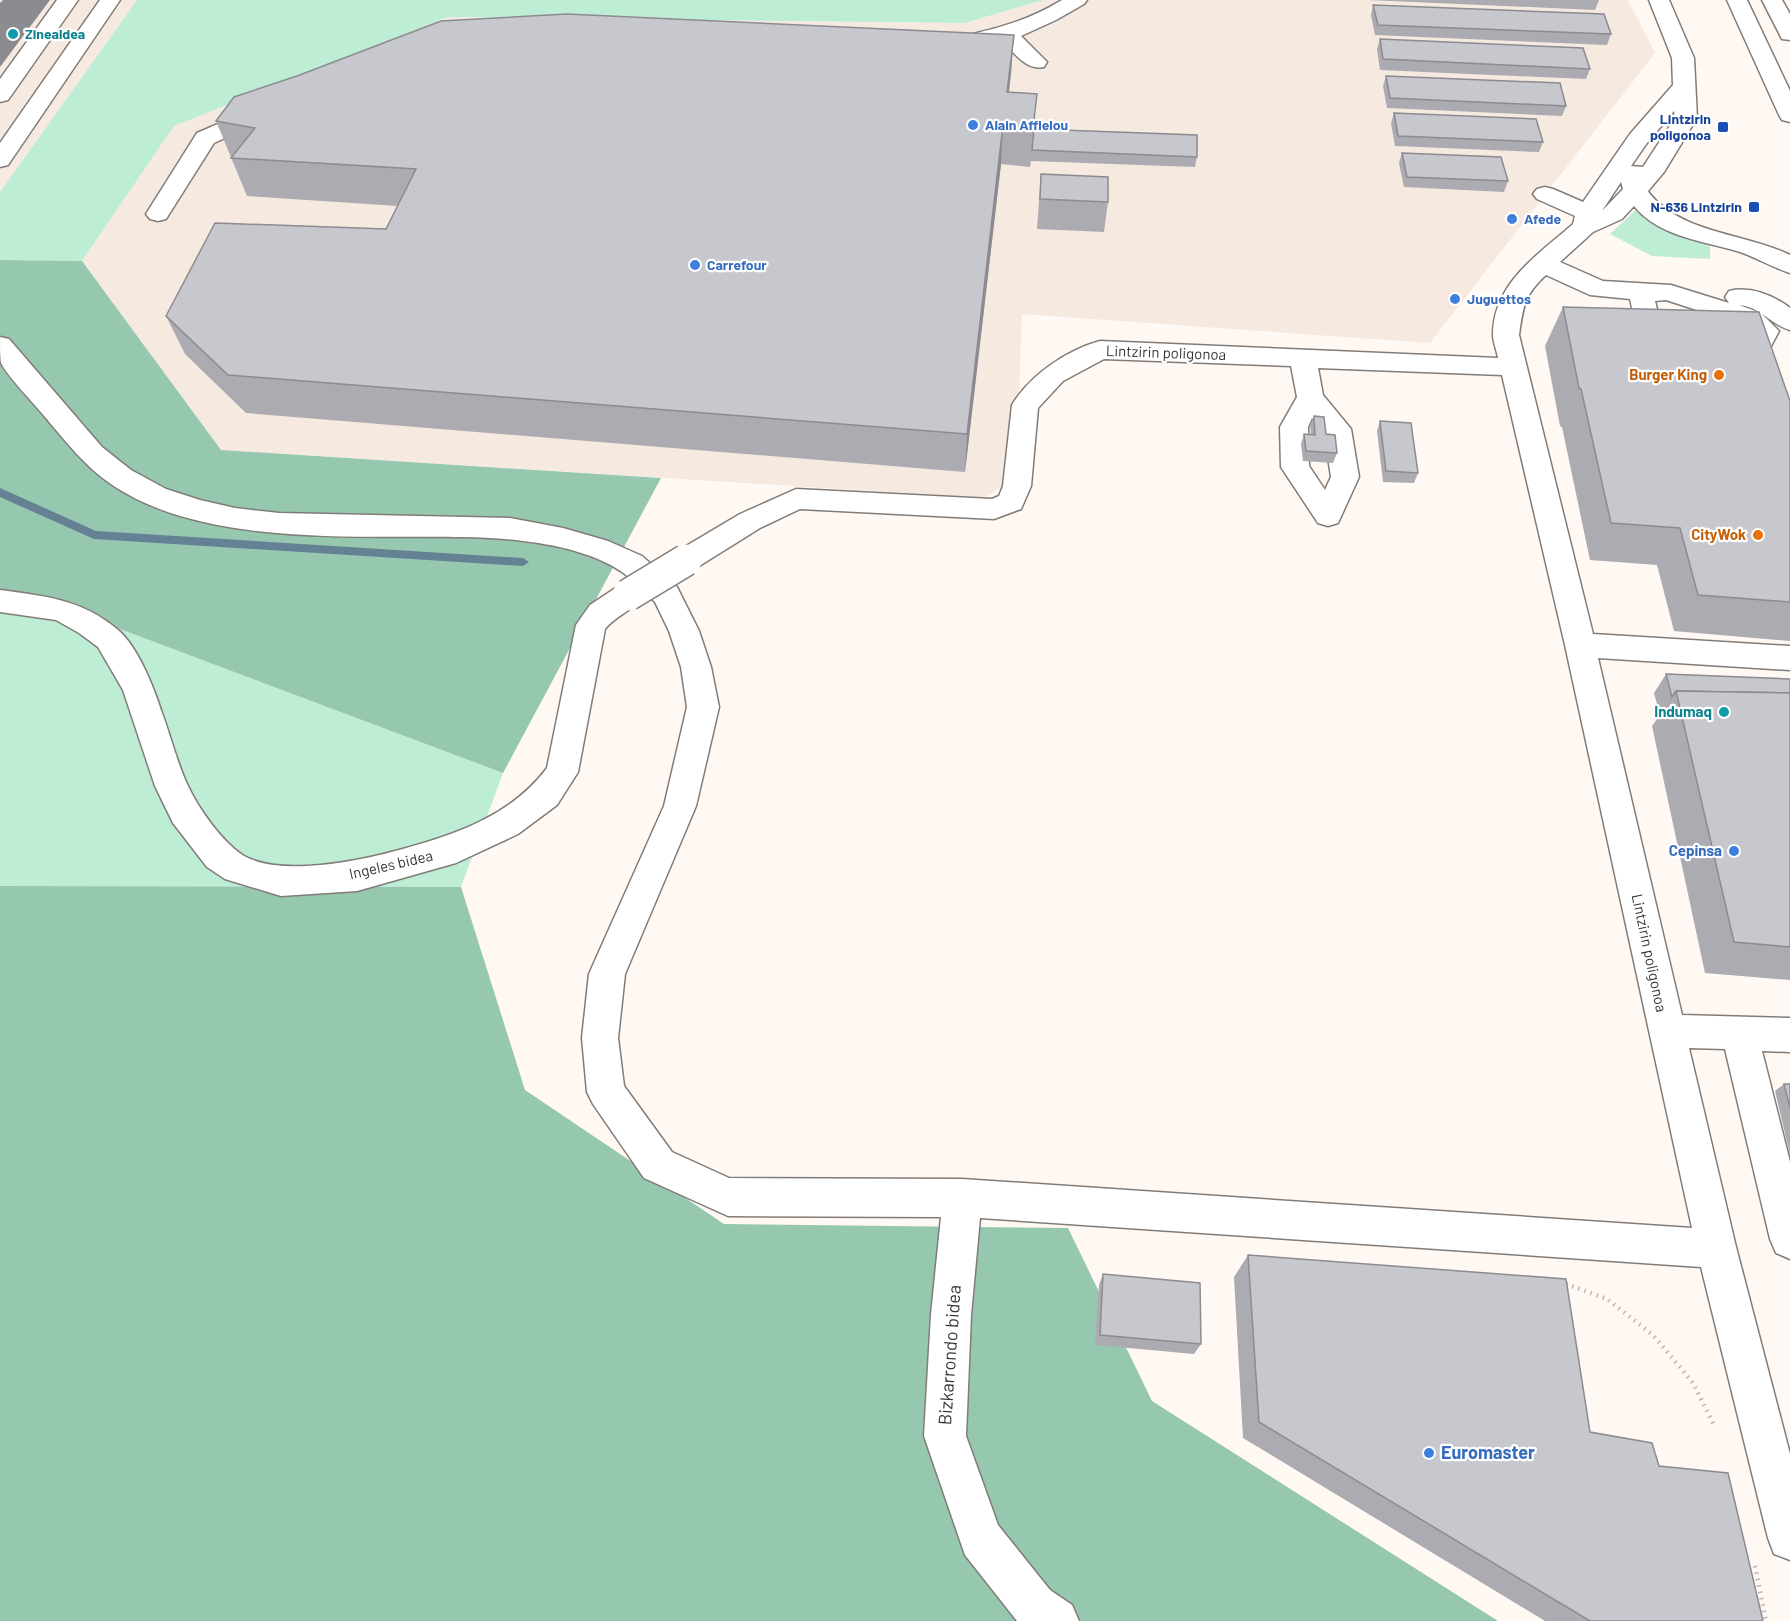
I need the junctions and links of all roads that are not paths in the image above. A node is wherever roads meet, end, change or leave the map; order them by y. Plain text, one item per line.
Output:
1 (68, 0) edge
2 (110, 0) edge
3 (1077, 0) edge
4 (1659, 0) edge
5 (1737, 0) edge
6 (1772, 0) edge
7 (1006, 33) junction
8 (1790, 33) edge
9 (935, 44) edge
10 (1036, 62) dead end
11 (1686, 84) junction
12 (0, 95) edge
13 (278, 105) edge
14 (1790, 115) edge
15 (0, 160) edge
16 (1634, 191) junction
17 (1545, 194) dead end
18 (158, 214) dead end
19 (1586, 220) junction
20 (1541, 263) junction
21 (1790, 266) edge
22 (1641, 291) junction
23 (1671, 293) junction
24 (1790, 322) edge
25 (0, 345) edge
26 (1303, 359) junction
27 (1514, 367) junction
28 (1310, 397) dead end
29 (686, 560) joint
30 (0, 601) edge
31 (1580, 645) junction
32 (1790, 658) edge
33 (1666, 1031) junction
34 (1739, 1033) junction
35 (1790, 1035) edge
36 (962, 1198) junction
37 (1790, 1239) edge
38 (1716, 1247) junction
39 (1790, 1538) edge
40 (1056, 1621) edge

1 - 12 street
2 - 15 street
3 - 7 street
4 - 11 street, Lintzirin poligonoa
5 - 14 street
6 - 8 street
7 - 9 street
7 - 10 street
11 - 16 street, Lintzirin poligonoa
11 - 19 street, Lintzirin poligonoa
13 - 18 street
16 - 19 street, Lintzirin poligonoa
16 - 21 street
17 - 19 street
19 - 20 street, Lintzirin poligonoa
20 - 22 street
20 - 27 street, Lintzirin poligonoa
22 - 23 street
22 - 23 street
23 - 24 street
25 - 36 street
26 - 27 street, Lintzirin poligonoa
26 - 28 street
26 - 29 street, Lintzirin poligonoa
27 - 31 street, Lintzirin poligonoa
29 - 30 street, Ingeles bidea, bridge
31 - 32 street
31 - 33 street, Lintzirin poligonoa
33 - 34 street
33 - 38 street, Lintzirin poligonoa
34 - 35 street
34 - 37 street
36 - 38 street
36 - 40 street, Bizkarrondo bidea
38 - 39 street, Lintzirin poligonoa

